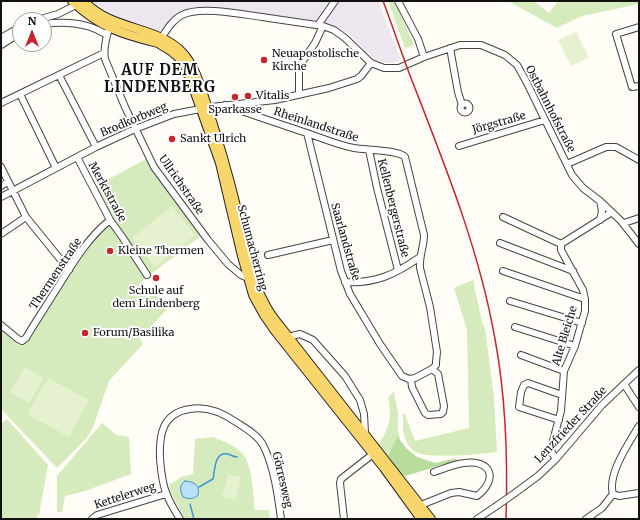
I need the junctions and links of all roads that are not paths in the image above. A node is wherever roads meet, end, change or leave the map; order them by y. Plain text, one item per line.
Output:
1 (335, 1) edge
2 (398, 1) edge
3 (79, 2) edge
4 (52, 16) edge
5 (52, 24) edge
6 (321, 25) junction
7 (639, 27) edge
8 (109, 28) junction
9 (12, 32) edge
10 (1, 38) edge
11 (12, 38) edge
12 (160, 40) junction
13 (1, 45) edge
14 (450, 48) junction
15 (104, 53) junction
16 (424, 57) junction
17 (371, 63) junction
18 (59, 75) junction
19 (639, 86) edge
20 (20, 94) junction
21 (299, 95) junction
22 (1, 104) edge
23 (225, 105) junction
24 (462, 105) dead end
25 (204, 108) junction
26 (545, 120) junction
27 (135, 129) junction
28 (307, 133) junction
29 (459, 146) dead end
30 (96, 147) junction
31 (369, 150) junction
32 (77, 157) junction
33 (639, 160) edge
34 (567, 164) junction
35 (1, 167) edge
36 (56, 168) junction
37 (8, 182) junction
38 (1, 186) edge
39 (13, 190) junction
40 (1, 197) edge
41 (600, 201) junction
42 (612, 212) junction
43 (26, 217) junction
44 (503, 217) dead end
45 (639, 218) edge
46 (110, 220) junction
47 (600, 220) junction
48 (624, 223) junction
49 (1, 234) edge
50 (333, 240) junction
51 (500, 243) dead end
52 (561, 244) junction
53 (639, 244) edge
54 (268, 255) dead end
55 (420, 257) junction
56 (247, 265) junction
57 (69, 270) junction
58 (398, 270) junction
59 (503, 271) dead end
60 (573, 271) junction
61 (147, 275) dead end
62 (248, 278) junction
63 (345, 282) junction
64 (585, 299) junction
65 (510, 301) dead end
66 (582, 323) junction
67 (1, 325) edge
68 (515, 327) dead end
69 (288, 337) junction
70 (575, 346) junction
71 (521, 355) dead end
72 (434, 367) junction
73 (639, 370) edge
74 (564, 371) junction
75 (411, 379) junction
76 (624, 384) junction
77 (562, 395) junction
78 (639, 407) edge
79 (559, 420) junction
80 (639, 426) edge
81 (364, 433) junction
82 (373, 454) junction
83 (556, 459) junction
84 (434, 472) dead end
85 (639, 493) edge
86 (166, 494) junction
87 (613, 494) junction
88 (421, 505) junction
89 (92, 519) edge
90 (180, 519) edge
91 (281, 519) edge
92 (344, 519) edge
93 (421, 519) edge
94 (431, 519) edge
95 (477, 519) edge
96 (586, 519) edge

1 - 6 street
2 - 16 street
3 - 4 street
3 - 8 main road, Schumacherring
5 - 8 street
6 - 12 street, Ostbahnhofstraße
6 - 17 street, Ostbahnhofstraße
6 - 21 street
7 - 19 street
8 - 12 main road, Schumacherring
8 - 15 street, Ullrichstraße
9 - 10 street
11 - 13 street
12 - 25 main road, Schumacherring
14 - 16 street, Ostbahnhofstraße
14 - 24 street
14 - 26 street, Ostbahnhofstraße
15 - 18 street
15 - 27 street, Ullrichstraße
16 - 17 street, Ostbahnhofstraße
17 - 21 street, Brodkorbweg
18 - 20 street
18 - 30 street
20 - 22 street
20 - 36 street
21 - 23 street, Brodkorbweg
23 - 25 street, Brodkorbweg
23 - 28 street, Rheinlandstraße
25 - 27 street, Brodkorbweg
25 - 56 main road, Schumacherring
26 - 29 street, Jörgstraße
26 - 34 street, Ostbahnhofstraße
27 - 30 street, Brodkorbweg
27 - 62 street, Ullrichstraße
28 - 31 street, Rheinlandstraße
28 - 50 street, Saarlandstraße
30 - 32 street, Brodkorbweg
31 - 55 street, Rheinlandstraße
31 - 58 street, Kellenbergerstraße
32 - 36 street, Brodkorbweg
32 - 46 street, Merktstraße
33 - 34 street
34 - 41 street, Ostbahnhofstraße
35 - 37 street
36 - 39 street, Brodkorbweg
37 - 38 street
37 - 39 street
39 - 40 street, Brodkorbweg
39 - 43 street
41 - 42 street, Ostbahnhofstraße
41 - 47 street
42 - 47 street
42 - 48 street, Ostbahnhofstraße
43 - 49 street
43 - 57 street
44 - 52 street
45 - 48 street
46 - 57 street, Thermenstraße
46 - 61 street, Merktstraße
47 - 52 street
48 - 53 street, Ostbahnhofstraße
50 - 54 street
50 - 63 street, Saarlandstraße
51 - 60 street
52 - 60 street, Alte Bleiche
55 - 58 street
55 - 72 street, Rheinlandstraße
56 - 62 main road, Schumacherring
56 - 69 main road, Schumacherring
57 - 67 street, Thermenstraße
58 - 63 street
59 - 64 street
60 - 64 street, Alte Bleiche
62 - 82 main road, Schumacherring
63 - 75 street, Saarlandstraße
64 - 66 street, Alte Bleiche
65 - 66 street
66 - 70 street, Alte Bleiche
68 - 70 street
69 - 81 main road, Schumacherring
69 - 81 street
70 - 74 street, Alte Bleiche
71 - 74 street
72 - 75 street
72 - 75 street
73 - 76 street, Lenzfrieder Straße
74 - 77 street, Alte Bleiche
76 - 78 street
76 - 83 street, Lenzfrieder Straße
77 - 79 street, Alte Bleiche
77 - 79 street
79 - 83 street, Alte Bleiche
80 - 87 street
81 - 88 main road, Schumacherring
82 - 92 street
82 - 93 main road, Schumacherring
83 - 95 street, Lenzfrieder Straße, bridge
84 - 88 street
85 - 87 street
86 - 89 street, Kettelerweg
86 - 90 street, Görresweg
86 - 91 street, Görresweg
87 - 96 street
88 - 94 main road, Schumacherring

